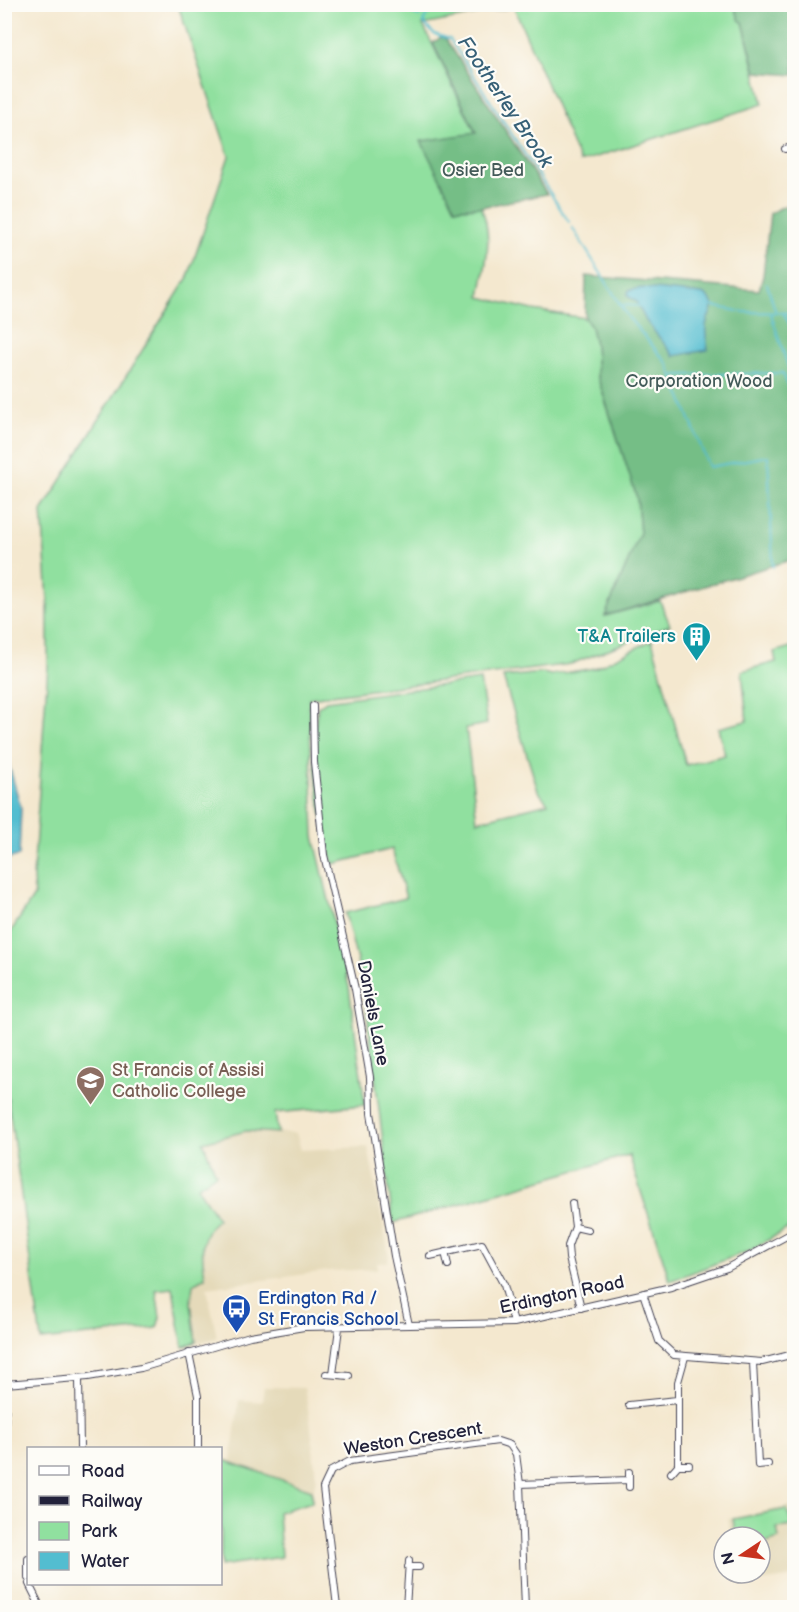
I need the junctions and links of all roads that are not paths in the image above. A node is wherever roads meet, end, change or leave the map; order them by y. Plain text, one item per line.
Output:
1 (795, 146) edge
2 (785, 149) dead end
3 (313, 706) dead end
4 (572, 1203) dead end
5 (575, 1227) junction
6 (588, 1230) dead end
7 (795, 1232) edge
8 (445, 1252) junction
9 (430, 1256) dead end
10 (448, 1265) dead end
11 (643, 1293) junction
12 (581, 1308) junction
13 (514, 1323) junction
14 (410, 1325) junction
15 (339, 1328) junction
16 (189, 1353) junction
17 (795, 1354) edge
18 (684, 1357) junction
19 (753, 1362) junction
20 (349, 1376) dead end
21 (79, 1378) junction
22 (4, 1384) edge
23 (677, 1400) junction
24 (629, 1405) dead end
25 (80, 1447) edge
26 (198, 1447) edge
27 (768, 1464) dead end
28 (678, 1465) junction
29 (689, 1465) dead end
30 (629, 1472) dead end
31 (671, 1473) dead end
32 (520, 1484) junction
33 (419, 1567) dead end
34 (30, 1585) edge
35 (337, 1607) edge
36 (41, 1608) edge
37 (326, 1608) edge
38 (350, 1608) edge
39 (406, 1608) edge
40 (525, 1608) edge

1 - 2 street
3 - 14 street, Daniels Lane
4 - 5 street
5 - 6 street
5 - 12 street
7 - 11 street, Erdington Road
8 - 9 street
8 - 10 street
8 - 13 street
11 - 12 street, Erdington Road
11 - 18 street
12 - 13 street, Erdington Road
13 - 14 street, Erdington Road
14 - 15 street, Erdington Road
15 - 16 street, Erdington Road
15 - 20 street
16 - 21 street, Erdington Road
16 - 26 street
17 - 19 street
18 - 19 street
18 - 23 street
19 - 27 street
21 - 22 street, Erdington Road, bridge
21 - 25 street
23 - 24 street
23 - 28 street
28 - 29 street
28 - 31 street
30 - 32 street
32 - 35 street, Weston Crescent
32 - 40 street, Weston Crescent
33 - 39 street
34 - 36 street
35 - 37 street
35 - 38 street

